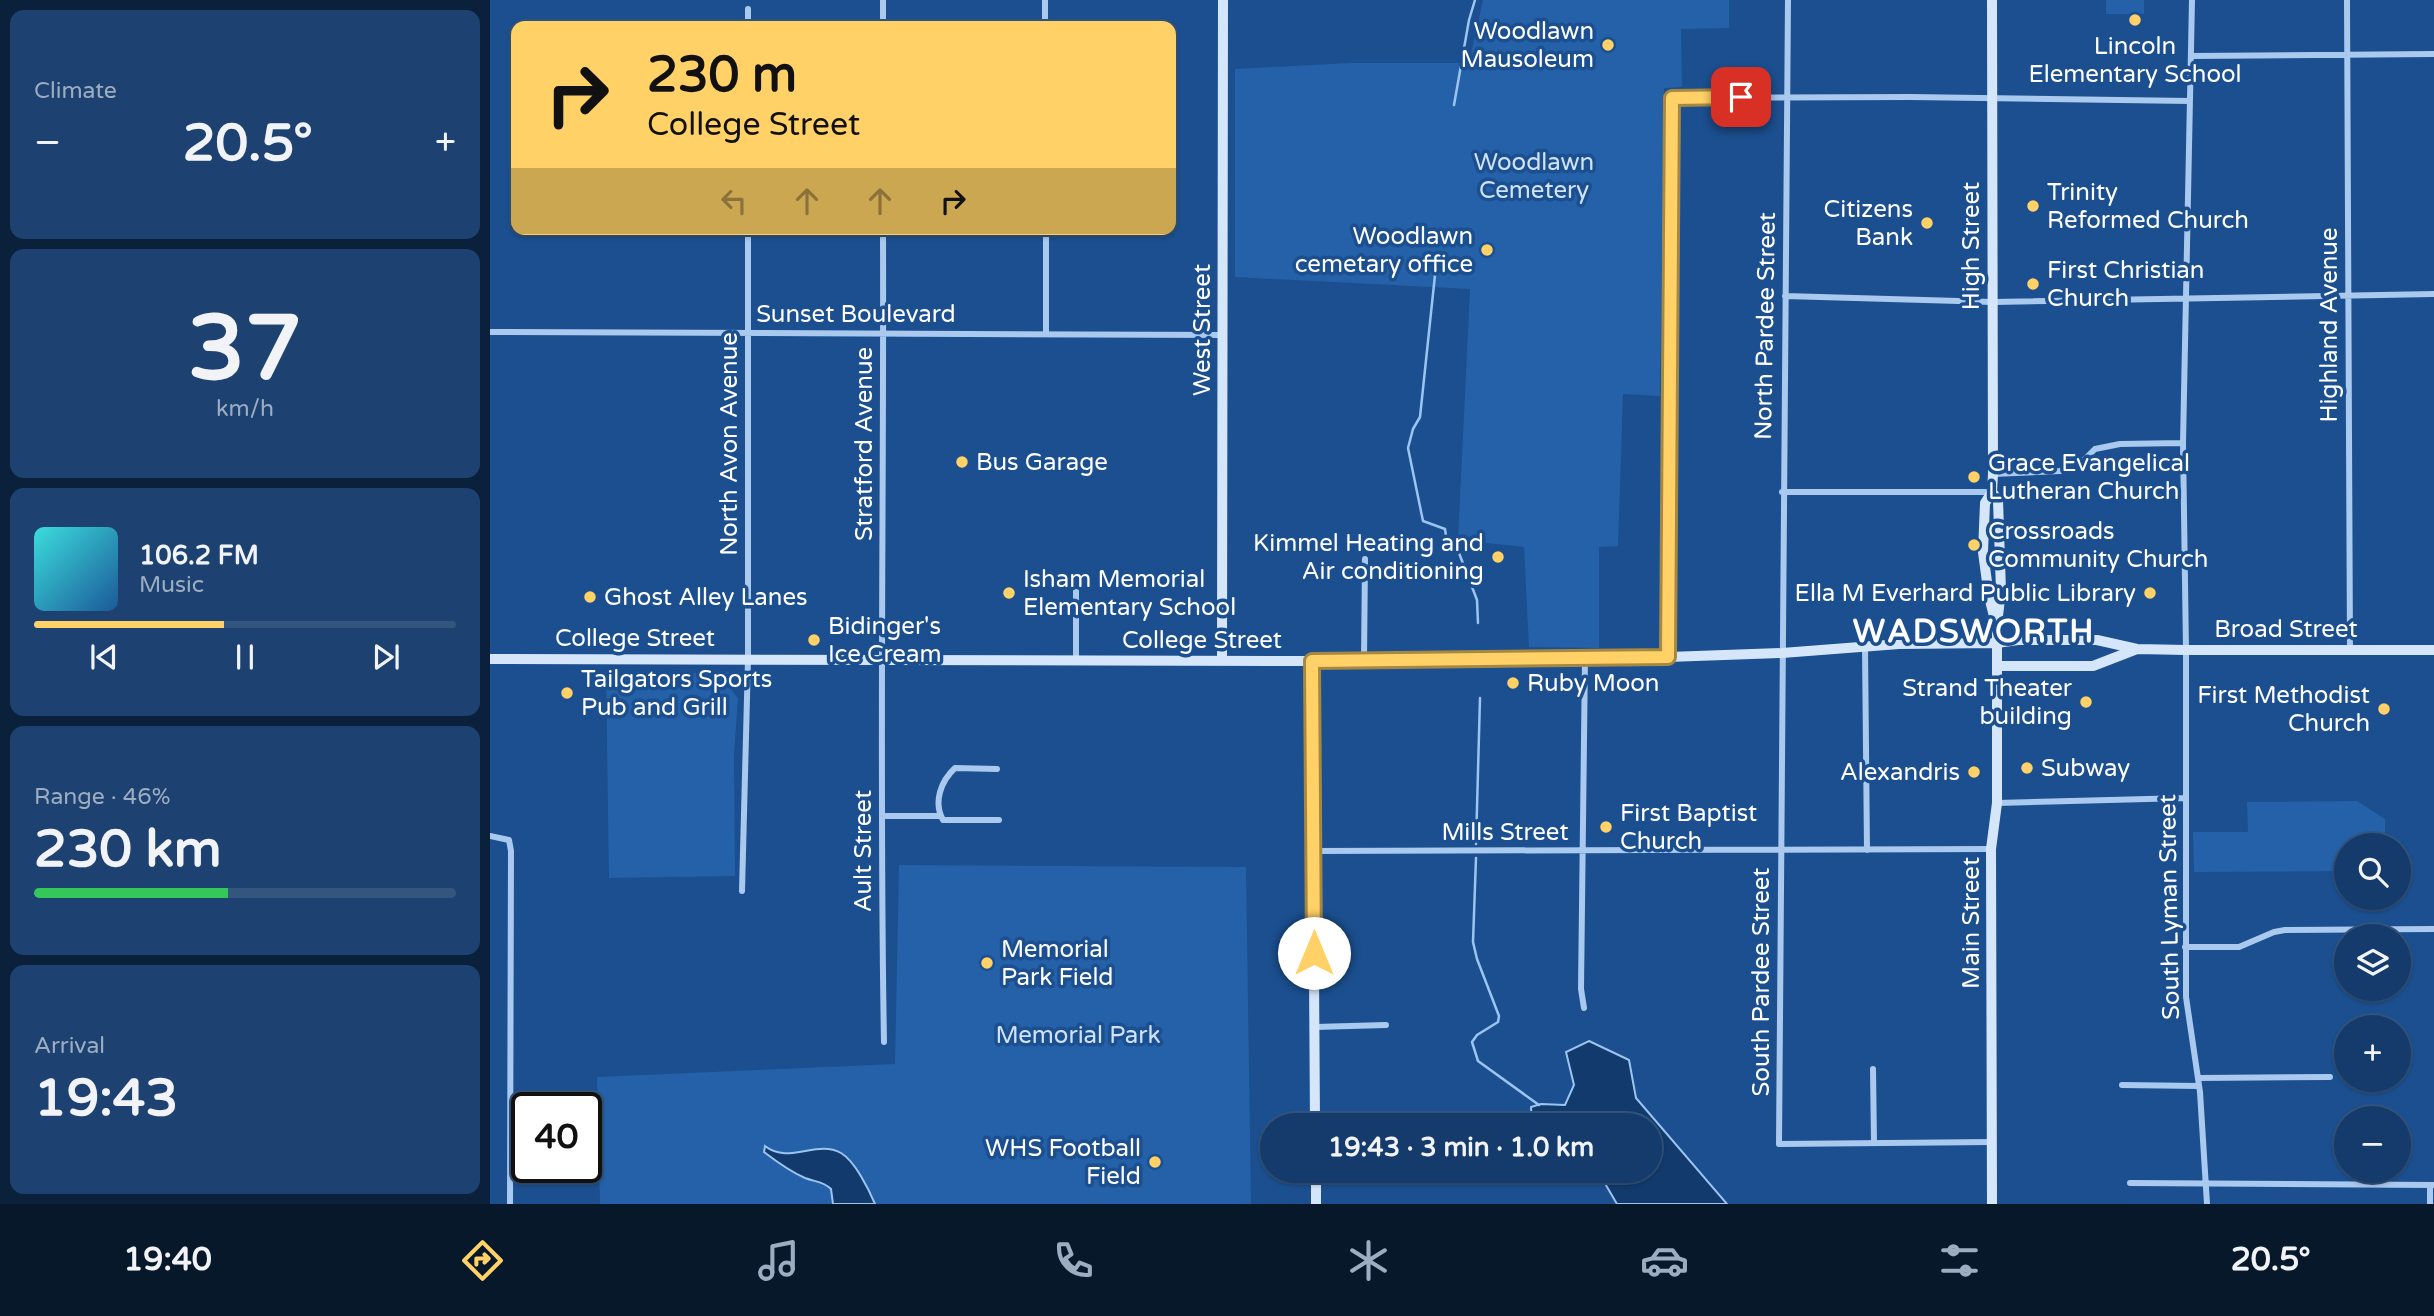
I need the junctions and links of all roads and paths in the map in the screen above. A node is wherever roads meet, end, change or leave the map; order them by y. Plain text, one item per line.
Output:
1 (883, 0) edge
2 (1045, 0) edge
3 (1223, 0) edge
4 (1787, 0) edge
5 (1992, 0) edge
6 (2192, 0) edge
7 (2347, 0) edge
8 (748, 9) dead end
9 (748, 21) edge
10 (883, 21) edge
11 (1045, 21) edge
12 (2434, 54) edge
13 (2347, 55) junction
14 (2191, 56) junction
15 (1787, 97) junction
16 (1993, 98) junction
17 (2190, 101) junction
18 (748, 235) edge
19 (883, 235) edge
20 (1046, 235) edge
21 (2434, 294) edge
22 (1785, 296) junction
23 (2348, 296) junction
24 (2186, 298) junction
25 (1993, 302) junction
26 (490, 332) edge
27 (748, 333) junction
28 (884, 333) junction
29 (1046, 334) junction
30 (1223, 335) junction
31 (2183, 443) junction
32 (1993, 474) junction
33 (1782, 492) junction
34 (1992, 492) junction
35 (1365, 559) dead end
36 (1076, 582) dead end
37 (1997, 624) junction
38 (1997, 642) junction
39 (2107, 642) junction
40 (1865, 647) junction
41 (2137, 649) junction
42 (2186, 650) junction
43 (2434, 650) edge
44 (2350, 651) junction
45 (1782, 653) junction
46 (1585, 657) junction
47 (1668, 657) junction
48 (490, 659) edge
49 (748, 659) junction
50 (884, 660) junction
51 (1076, 660) junction
52 (1364, 660) junction
53 (1222, 661) junction
54 (1312, 661) junction
55 (2109, 661) junction
56 (1998, 666) junction
57 (997, 769) dead end
58 (2186, 798) junction
59 (1997, 803) junction
60 (882, 816) junction
61 (940, 816) junction
62 (999, 820) dead end
63 (490, 836) edge
64 (1991, 849) junction
65 (1584, 850) junction
66 (1782, 850) junction
67 (1867, 850) junction
68 (1314, 852) junction
69 (743, 891) dead end
70 (2434, 929) edge
71 (2185, 947) junction
72 (1584, 1009) dead end
73 (1386, 1026) dead end
74 (1315, 1027) junction
75 (884, 1042) dead end
76 (1873, 1069) dead end
77 (2330, 1077) dead end
78 (2198, 1078) junction
79 (2122, 1085) dead end
80 (2199, 1086) junction
81 (1315, 1113) edge
82 (1992, 1142) junction
83 (1874, 1143) junction
84 (1315, 1183) edge
85 (2130, 1183) dead end
86 (2205, 1183) junction
87 (2432, 1185) edge
88 (510, 1204) edge
89 (1316, 1204) edge
90 (1992, 1204) edge
91 (2207, 1204) edge
92 (2430, 1204) edge

1 - 10 street
2 - 11 street
3 - 30 main road, West Street
4 - 15 street, North Pardee Street
5 - 16 main road, High Street
6 - 14 street, South Lyman Street
7 - 13 street, Highland Avenue
8 - 9 street
12 - 13 street
13 - 14 street
13 - 23 street, Highland Avenue
14 - 17 street, South Lyman Street
15 - 16 street
15 - 22 street, North Pardee Street
15 - 47 street
16 - 17 street
16 - 25 main road, High Street
17 - 24 street, South Lyman Street
18 - 27 street, North Avon Avenue
19 - 28 street, Stratford Avenue
20 - 29 street
21 - 23 street
22 - 25 street
22 - 33 street, North Pardee Street
23 - 24 street
23 - 44 street, Highland Avenue
24 - 25 street
24 - 31 street, South Lyman Street
25 - 32 main road, High Street
26 - 27 street, Sunset Boulevard
27 - 28 street, Sunset Boulevard
27 - 49 street, North Avon Avenue
28 - 29 street, Sunset Boulevard
28 - 50 street, Stratford Avenue
29 - 30 street, Sunset Boulevard
30 - 53 main road, West Street
31 - 32 street
31 - 42 street, South Lyman Street
32 - 34 main road, High Street
33 - 34 street
33 - 45 street, North Pardee Street
34 - 37 main road, High Street
34 - 37 main road, High Street
35 - 52 street
36 - 51 street
37 - 38 main road, High Street
38 - 39 main road, Broad Street
38 - 40 main road, College Street
38 - 56 main road, Main Street
39 - 41 main road, Broad Street
39 - 55 main road
40 - 45 main road, College Street
40 - 67 street
41 - 42 main road, Broad Street
41 - 55 main road, Broad Street
42 - 44 main road, Broad Street
42 - 58 street, South Lyman Street
43 - 44 main road, Broad Street
45 - 47 main road, College Street
45 - 66 street, South Pardee Street
46 - 47 main road, College Street
46 - 52 main road, College Street
46 - 65 street
48 - 49 main road, College Street
49 - 50 main road, College Street
49 - 69 street, North Avon Avenue
50 - 51 main road, College Street
50 - 60 street, Ault Street
51 - 53 main road, College Street
52 - 54 main road, College Street
53 - 54 main road, College Street
54 - 68 main road
55 - 56 main road, Broad Street
56 - 59 main road, Main Street
57 - 61 street
58 - 59 street
58 - 71 street, South Lyman Street
59 - 64 main road, Main Street
60 - 61 street
60 - 75 street, Ault Street
61 - 62 street
63 - 88 street
64 - 67 street, Mills Street
64 - 82 main road, Main Street
65 - 66 street, Mills Street
65 - 68 street, Mills Street
65 - 72 street
66 - 67 street, Mills Street
66 - 83 street, South Pardee Street
68 - 74 main road
70 - 71 street
71 - 78 street, South Lyman Street
73 - 74 street
74 - 81 main road
76 - 83 street
77 - 78 street
78 - 80 street, South Lyman Street
79 - 80 street
80 - 86 street, South Lyman Street
82 - 83 street
82 - 90 main road, Main Street
84 - 89 main road
85 - 86 street
86 - 87 street
86 - 91 street, South Lyman Street
87 - 92 street

